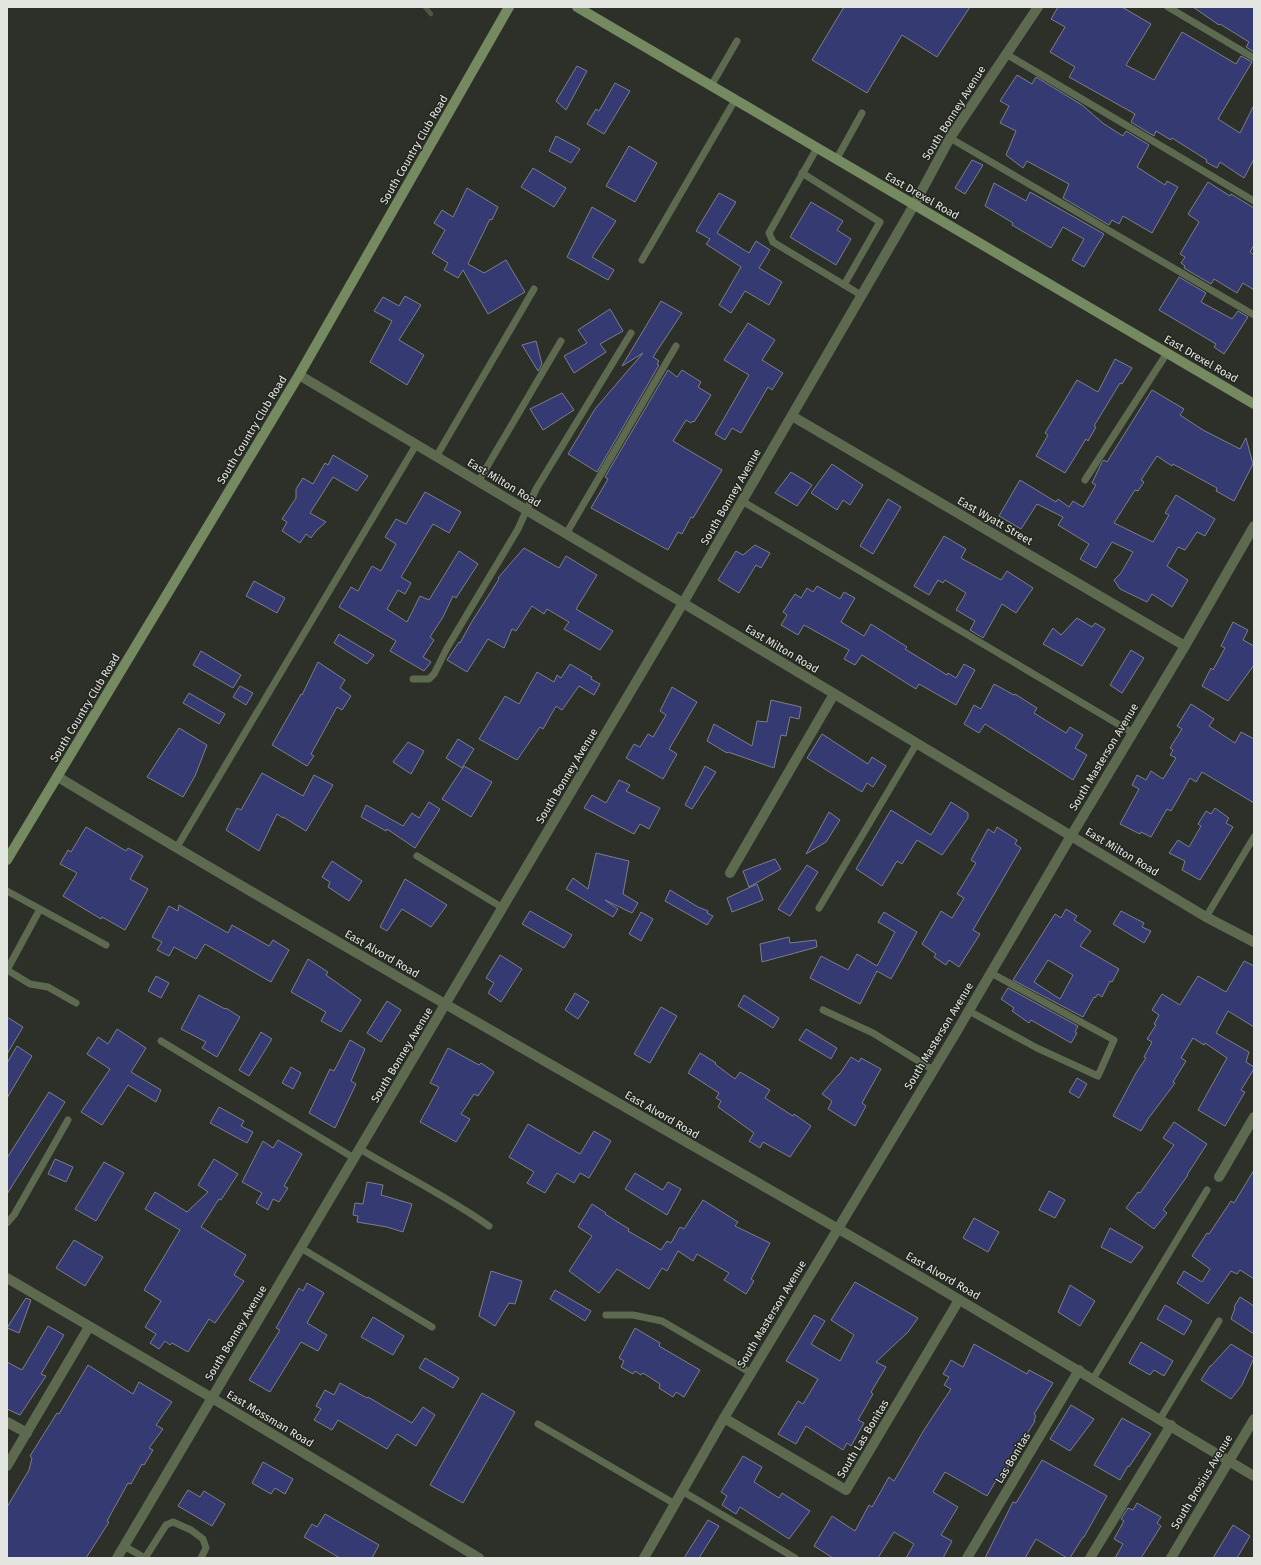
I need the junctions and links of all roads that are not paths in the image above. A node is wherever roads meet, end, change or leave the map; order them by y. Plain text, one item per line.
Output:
1 (509, 7) edge
2 (577, 7) edge
3 (1038, 7) edge
4 (1168, 7) edge
5 (737, 41) dead end
6 (1006, 54) junction
7 (1254, 58) edge
8 (711, 86) junction
9 (735, 100) junction
10 (862, 113) dead end
11 (950, 138) junction
12 (818, 148) junction
13 (836, 160) junction
14 (802, 173) junction
15 (1254, 201) edge
16 (914, 205) junction
17 (642, 260) dead end
18 (844, 285) junction
19 (534, 289) dead end
20 (861, 295) junction
21 (1254, 315) edge
22 (631, 333) dead end
23 (561, 341) dead end
24 (676, 346) dead end
25 (1167, 353) junction
26 (299, 375) junction
27 (1254, 404) edge
28 (792, 416) junction
29 (416, 445) junction
30 (436, 457) junction
31 (1085, 480) dead end
32 (478, 482) junction
33 (742, 501) junction
34 (528, 511) junction
35 (1254, 526) edge
36 (566, 534) junction
37 (683, 603) junction
38 (1185, 646) junction
39 (413, 679) dead end
40 (834, 694) junction
41 (1133, 733) junction
42 (916, 743) junction
43 (58, 777) junction
44 (1071, 836) junction
45 (1254, 837) edge
46 (177, 847) junction
47 (417, 856) dead end
48 (7, 860) edge
49 (730, 873) dead end
50 (7, 891) edge
51 (40, 908) junction
52 (503, 908) junction
53 (819, 908) dead end
54 (1206, 917) junction
55 (1254, 942) edge
56 (106, 945) dead end
57 (7, 970) edge
58 (991, 973) junction
59 (76, 1003) dead end
60 (445, 1005) junction
61 (823, 1010) dead end
62 (969, 1011) junction
63 (161, 1040) dead end
64 (933, 1070) junction
65 (1254, 1117) edge
66 (68, 1120) dead end
67 (360, 1149) junction
68 (354, 1158) junction
69 (1219, 1177) dead end
70 (1207, 1190) dead end
71 (7, 1223) edge
72 (489, 1226) dead end
73 (837, 1228) junction
74 (301, 1248) junction
75 (7, 1278) edge
76 (960, 1300) junction
77 (606, 1315) dead end
78 (1219, 1321) dead end
79 (89, 1327) junction
80 (432, 1327) dead end
81 (1079, 1370) junction
82 (751, 1373) junction
83 (1093, 1379) junction
84 (212, 1398) junction
85 (724, 1418) junction
86 (1160, 1419) junction
87 (1254, 1419) edge
88 (7, 1422) edge
89 (538, 1424) dead end
90 (1171, 1426) junction
91 (27, 1433) junction
92 (1229, 1461) junction
93 (7, 1466) edge
94 (1254, 1476) edge
95 (682, 1491) junction
96 (675, 1504) junction
97 (124, 1546) junction
98 (117, 1558) edge
99 (145, 1558) edge
100 (201, 1558) edge
101 (479, 1558) edge
102 (644, 1558) edge
103 (795, 1558) edge
104 (967, 1558) edge
105 (1090, 1558) edge
106 (1171, 1558) edge

1 - 26 street, South Country Club Road
2 - 8 street, East Drexel Road
3 - 6 street, South Bonney Avenue
4 - 7 lane
5 - 8 lane
6 - 11 street, South Bonney Avenue
6 - 15 lane
8 - 9 street, East Drexel Road
9 - 12 street, East Drexel Road
9 - 17 lane
10 - 13 lane
11 - 16 street, South Bonney Avenue
11 - 21 lane
12 - 13 street, East Drexel Road
12 - 14 lane
13 - 16 street, East Drexel Road
14 - 18 lane
14 - 18 lane
16 - 20 street, South Bonney Avenue
16 - 25 street, East Drexel Road
18 - 20 lane
19 - 30 lane
20 - 28 street, South Bonney Avenue
22 - 34 lane
23 - 32 lane
24 - 36 lane
25 - 27 street, East Drexel Road
25 - 31 lane
26 - 29 street, East Milton Road
26 - 43 street, South Country Club Road
28 - 33 street, South Bonney Avenue
28 - 38 street, East Wyatt Street
29 - 30 street, East Milton Road
29 - 46 lane
30 - 32 street, East Milton Road
32 - 34 street, East Milton Road
33 - 37 street, South Bonney Avenue
33 - 41 lane
34 - 36 street, East Milton Road
34 - 39 lane
35 - 38 street, South Masterson Avenue
36 - 37 street, East Milton Road
37 - 40 street, East Milton Road
37 - 52 street, South Bonney Avenue
38 - 41 street, South Masterson Avenue
40 - 42 street, East Milton Road
40 - 49 street
41 - 44 street, South Masterson Avenue
42 - 44 street, East Milton Road
42 - 53 lane
43 - 46 street, East Alvord Road
43 - 48 street, South Country Club Road
44 - 54 street, East Milton Road
44 - 58 street, South Masterson Avenue
45 - 54 lane
46 - 60 street, East Alvord Road
47 - 52 lane
50 - 51 lane
51 - 56 lane
51 - 57 lane
52 - 60 street, South Bonney Avenue
54 - 55 street, East Milton Road
57 - 59 lane
58 - 62 street, South Masterson Avenue
58 - 62 lane
60 - 67 street, South Bonney Avenue
60 - 73 street, East Alvord Road
61 - 64 lane
62 - 64 street, South Masterson Avenue
63 - 68 lane
64 - 73 street, South Masterson Avenue
65 - 69 street
66 - 71 lane
67 - 68 street, South Bonney Avenue
67 - 72 lane
68 - 74 street, South Bonney Avenue
70 - 83 lane
73 - 76 street, East Alvord Road
73 - 82 street, South Masterson Avenue
74 - 80 lane
74 - 84 street, South Bonney Avenue
75 - 79 street, East Mossman Road
76 - 81 street, East Alvord Road
76 - 85 street, South Las Bonitas
77 - 82 lane
78 - 86 lane
79 - 84 street, East Mossman Road
79 - 91 street
81 - 83 street, East Alvord Road
81 - 104 street, Las Bonitas
82 - 85 street, South Masterson Avenue
83 - 86 street, East Alvord Road
84 - 97 street, South Bonney Avenue
84 - 101 street, East Mossman Road
85 - 95 street, South Masterson Avenue
86 - 90 street, East Alvord Road
87 - 92 street, South Brosius Avenue
88 - 91 street
89 - 96 lane
90 - 92 street, East Alvord Road
90 - 105 street
91 - 93 street
92 - 94 street, East Alvord Road
92 - 106 street, South Brosius Avenue
95 - 96 street, South Masterson Avenue
95 - 103 lane
96 - 102 street, South Masterson Avenue
97 - 98 street, South Bonney Avenue
97 - 99 lane
99 - 100 lane

